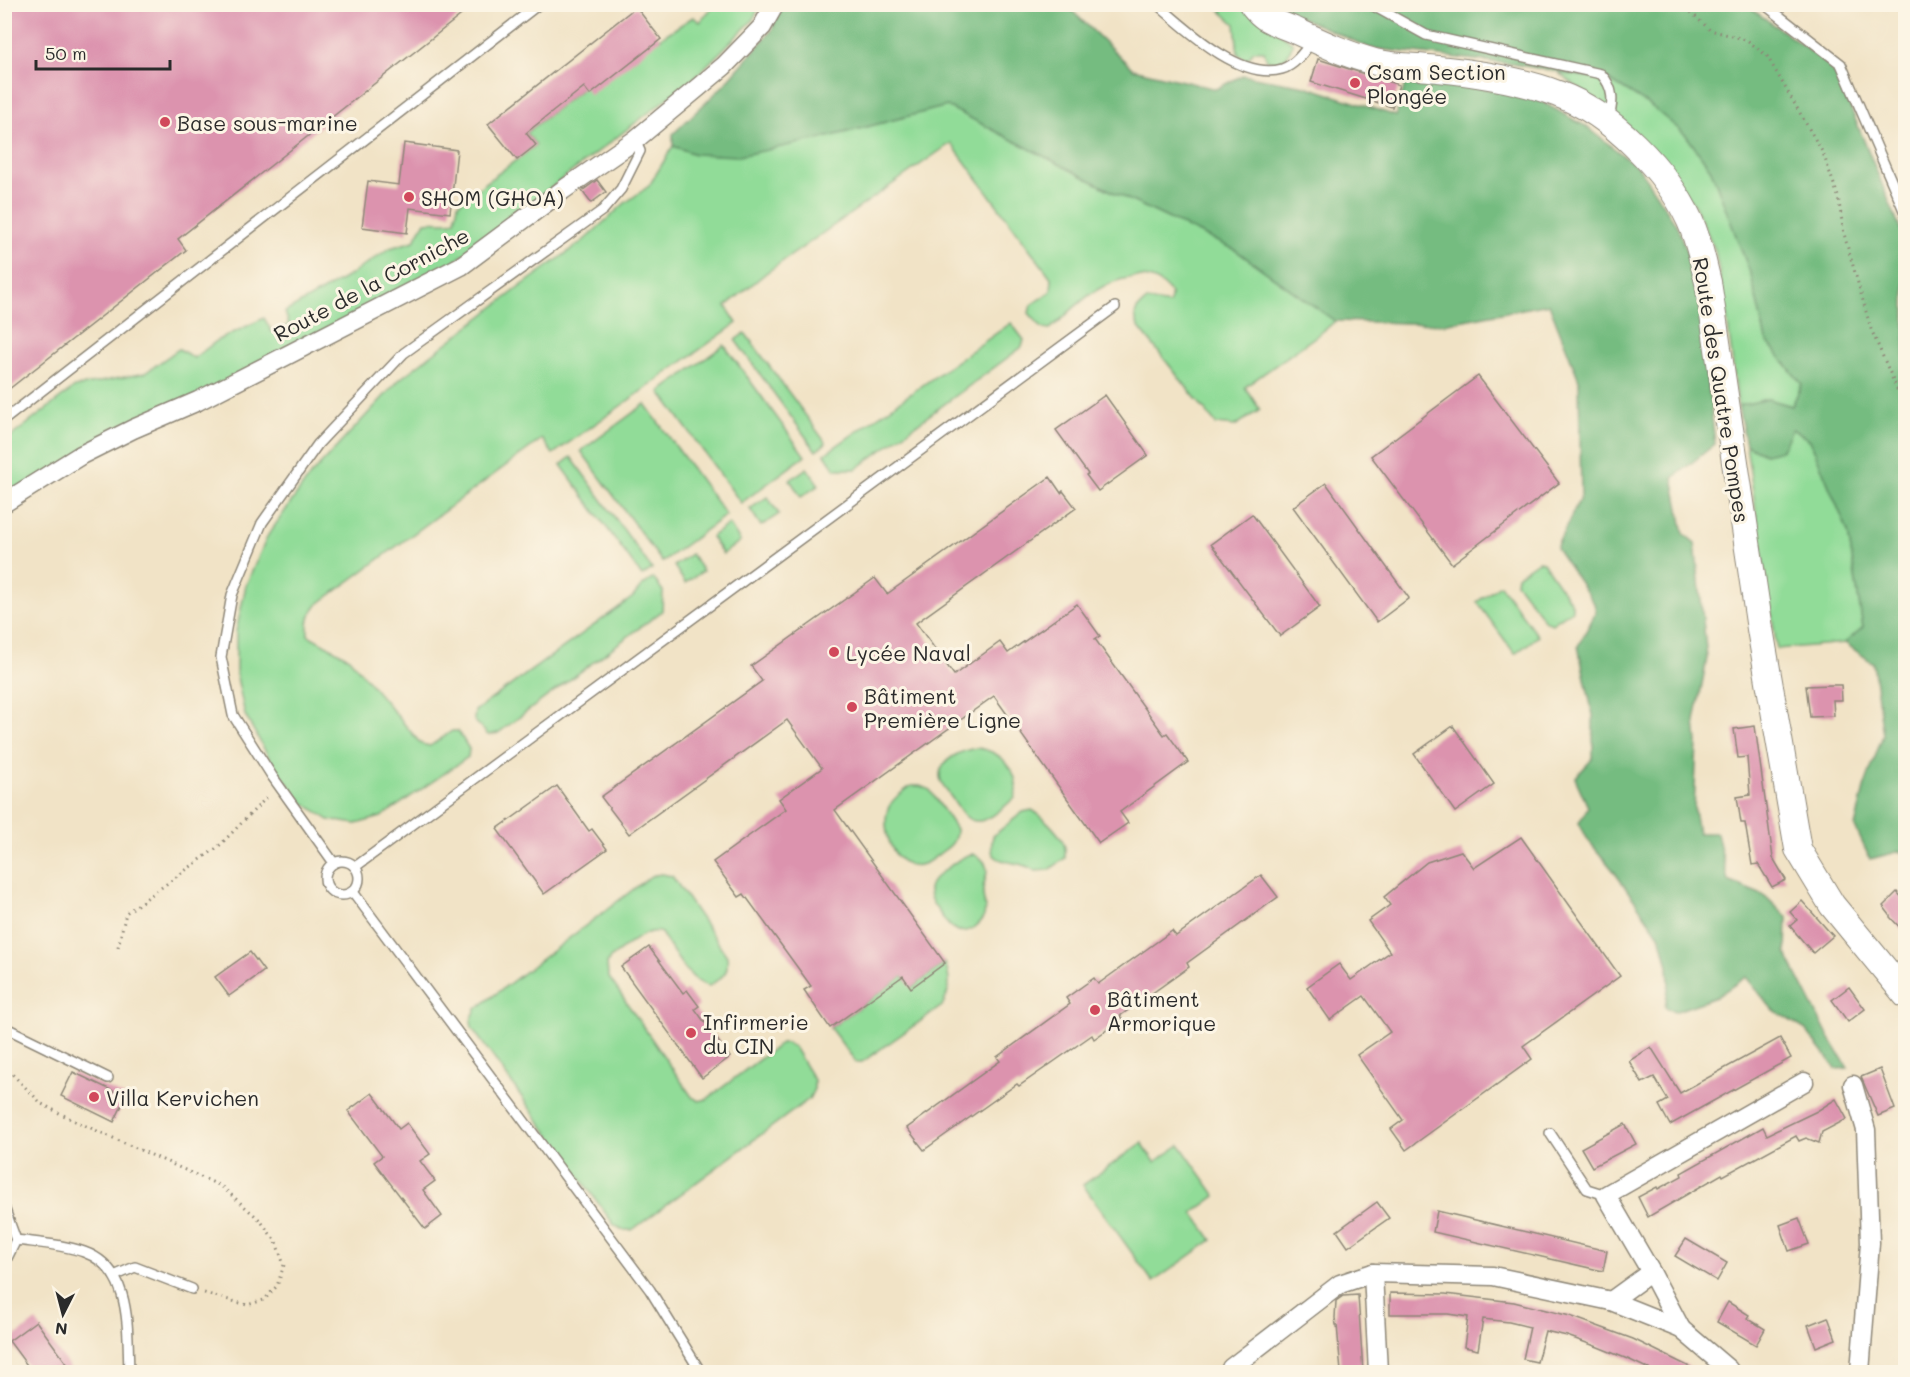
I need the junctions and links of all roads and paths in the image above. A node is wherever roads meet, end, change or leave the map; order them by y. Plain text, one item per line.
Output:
1 (539, 4) edge
2 (776, 4) edge
3 (1157, 4) edge
4 (1252, 4) edge
5 (1370, 4) edge
6 (1682, 4) edge
7 (1764, 4) edge
8 (1314, 39) junction
9 (1608, 123) junction
10 (635, 140) junction
11 (1905, 215) edge
12 (1115, 307) dead end
13 (1905, 417) edge
14 (4, 420) edge
15 (4, 503) edge
16 (278, 785) junction
17 (334, 863) junction
18 (355, 867) junction
19 (353, 892) junction
20 (118, 946) dead end
21 (1905, 996) edge
22 (4, 1027) edge
23 (4, 1066) edge
24 (108, 1078) dead end
25 (1804, 1082) dead end
26 (1853, 1085) dead end
27 (1550, 1133) dead end
28 (1606, 1195) junction
29 (4, 1207) edge
30 (16, 1240) junction
31 (4, 1264) edge
32 (1652, 1272) junction
33 (1373, 1273) junction
34 (114, 1276) junction
35 (192, 1289) joint
36 (1611, 1301) junction
37 (1681, 1329) junction
38 (1232, 1370) edge
39 (129, 1372) edge
40 (699, 1372) edge
41 (1378, 1372) edge
42 (1730, 1372) edge
43 (1860, 1372) edge

1 - 14 lane
2 - 10 street, Route de la Corniche
3 - 8 lane
4 - 8 street, Route des Quatre Pompes
5 - 9 lane
6 - 13 path
7 - 11 lane
8 - 9 street, Route des Quatre Pompes
9 - 21 street, Route des Quatre Pompes
10 - 15 street, Route de la Corniche
10 - 16 lane
12 - 18 lane
16 - 17 lane
16 - 20 path
17 - 18 lane
17 - 19 lane
18 - 19 lane
19 - 40 lane
22 - 24 lane
23 - 35 path
25 - 28 street
26 - 43 street
27 - 28 lane
28 - 32 street
29 - 30 lane
30 - 31 lane
30 - 34 lane
32 - 36 street
32 - 37 street
33 - 36 street
33 - 38 street
33 - 41 street
34 - 35 lane
34 - 39 lane
36 - 37 street
37 - 42 street

